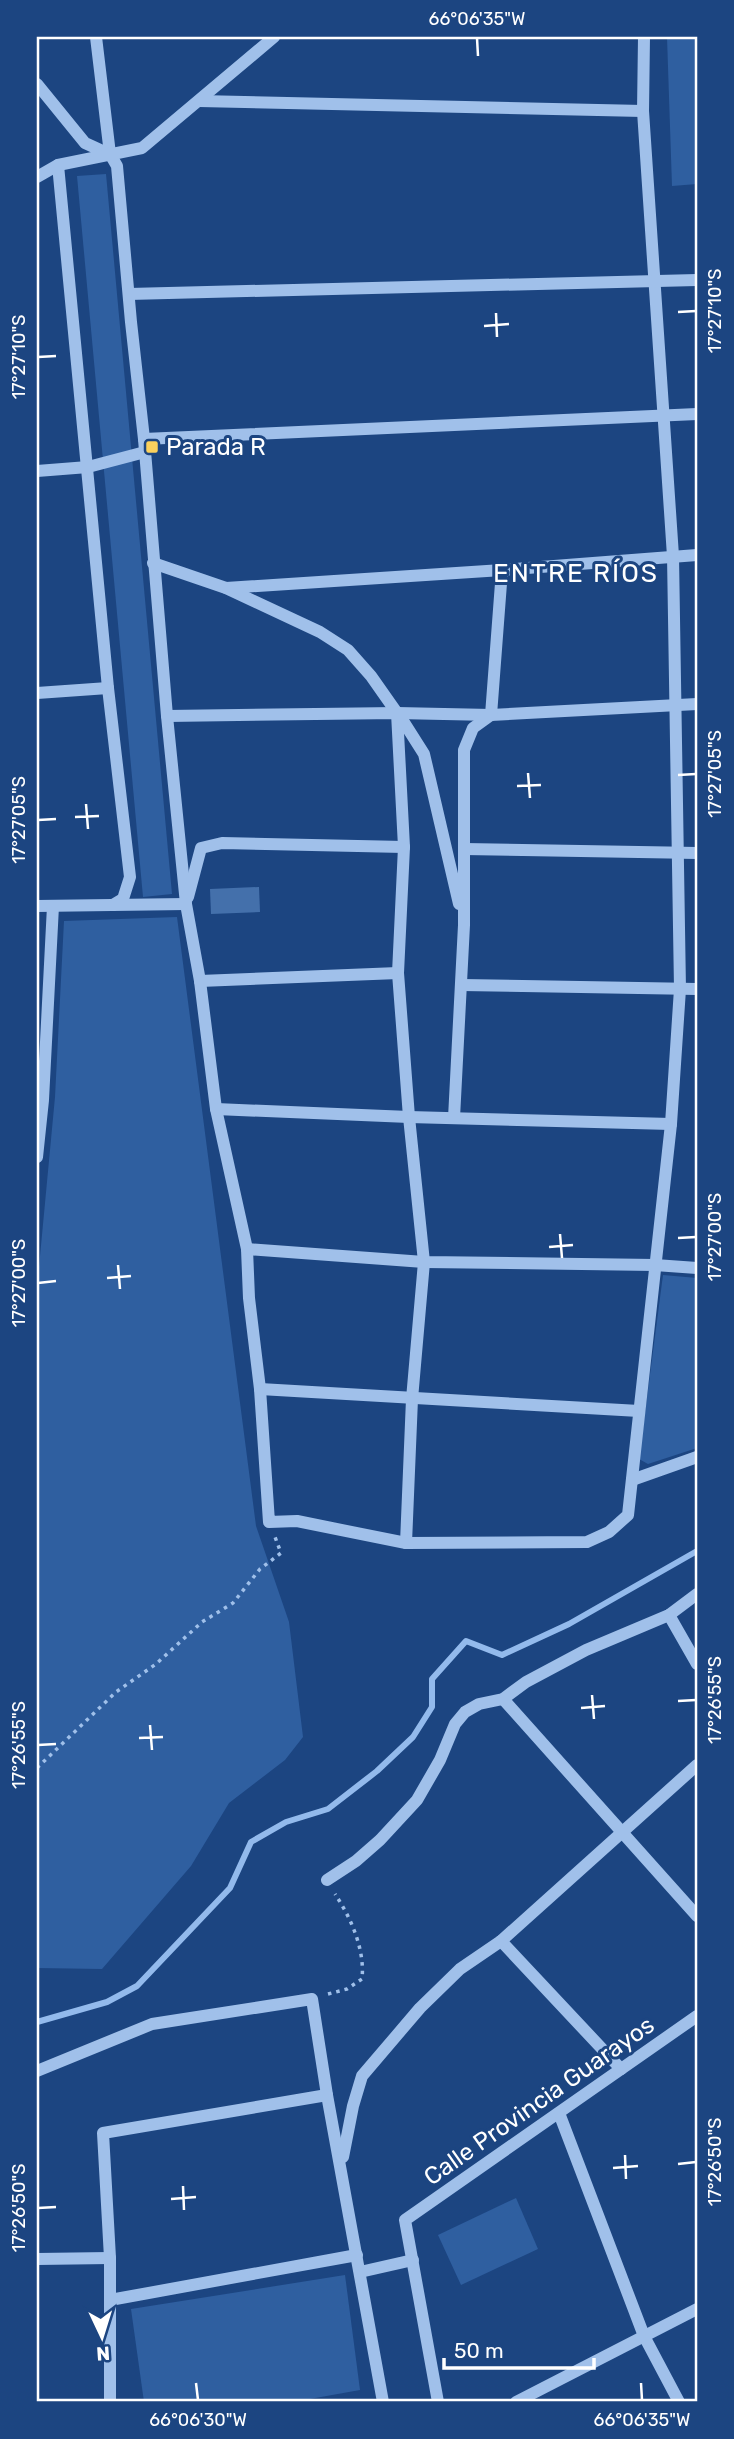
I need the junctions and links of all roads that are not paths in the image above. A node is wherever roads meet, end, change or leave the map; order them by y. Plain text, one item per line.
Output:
1 (96, 37) edge
2 (274, 37) edge
3 (644, 37) edge
4 (37, 84) edge
5 (199, 100) junction
6 (643, 111) junction
7 (113, 160) junction
8 (58, 165) junction
9 (37, 177) edge
10 (697, 280) edge
11 (653, 282) junction
12 (129, 294) junction
13 (697, 414) edge
14 (664, 415) junction
15 (145, 446) junction
16 (88, 467) junction
17 (37, 471) edge
18 (697, 555) edge
19 (673, 556) junction
20 (153, 563) junction
21 (502, 570) junction
22 (226, 588) junction
23 (108, 688) junction
24 (37, 693) edge
25 (677, 704) junction
26 (697, 704) edge
27 (397, 713) junction
28 (491, 715) junction
29 (167, 716) junction
30 (404, 847) junction
31 (464, 849) junction
32 (677, 853) junction
33 (697, 853) edge
34 (187, 904) junction
35 (113, 905) junction
36 (37, 906) edge
37 (53, 906) junction
38 (464, 925) junction
39 (398, 973) junction
40 (200, 981) junction
41 (462, 985) junction
42 (680, 989) junction
43 (697, 989) edge
44 (40, 1100) edge
45 (216, 1109) junction
46 (409, 1117) junction
47 (454, 1118) junction
48 (671, 1124) junction
49 (37, 1157) edge
50 (247, 1249) junction
51 (424, 1262) junction
52 (655, 1265) junction
53 (697, 1268) edge
54 (260, 1390) junction
55 (412, 1399) junction
56 (639, 1411) junction
57 (697, 1457) edge
58 (632, 1480) junction
59 (407, 1543) junction
60 (697, 1594) edge
61 (669, 1615) junction
62 (697, 1664) edge
63 (503, 1699) junction
64 (697, 1765) edge
65 (621, 1833) junction
66 (327, 1880) road end
67 (697, 1916) edge
68 (501, 1941) junction
69 (697, 2016) edge
70 (621, 2069) junction
71 (37, 2071) edge
72 (327, 2095) junction
73 (559, 2113) junction
74 (341, 2165) junction
75 (357, 2255) junction
76 (110, 2258) junction
77 (37, 2259) edge
78 (413, 2260) junction
79 (359, 2272) junction
80 (110, 2300) junction
81 (697, 2309) edge
82 (643, 2336) junction
83 (110, 2402) edge
84 (383, 2402) edge
85 (438, 2402) edge
86 (516, 2402) edge
87 (679, 2402) edge

1 - 7 street
2 - 5 street
3 - 6 street
4 - 7 street
5 - 6 street
5 - 7 street
6 - 11 street
7 - 8 street
7 - 12 street
8 - 9 street
8 - 16 street
10 - 11 street
11 - 12 street
11 - 14 street
12 - 15 street
13 - 14 street
14 - 15 street
14 - 19 street
15 - 16 street
15 - 20 street
16 - 17 street
16 - 23 street
18 - 19 street
19 - 21 street
19 - 25 street
20 - 22 street
20 - 29 street
21 - 22 street
21 - 28 street
22 - 27 street
23 - 24 street
23 - 35 street
25 - 26 street
25 - 28 street
25 - 32 street
27 - 28 street
27 - 29 street
27 - 30 street
27 - 38 street
28 - 31 street
29 - 34 street
30 - 34 street
30 - 39 street
31 - 32 street
31 - 38 street
32 - 33 street
32 - 42 street
34 - 35 street
34 - 40 street
35 - 37 street
36 - 37 street
37 - 44 street
38 - 41 street
39 - 40 street
39 - 46 street
40 - 45 street
41 - 42 street
41 - 47 street
42 - 43 street
42 - 48 street
44 - 49 street
45 - 46 street
45 - 50 street
46 - 47 street
46 - 51 street
47 - 48 street
48 - 52 street
50 - 51 street
50 - 54 street
51 - 52 street
51 - 55 street
52 - 53 street
52 - 56 street
54 - 55 street
54 - 59 street
55 - 56 street
55 - 59 street
56 - 58 street
57 - 58 street
58 - 59 street
60 - 61 street
61 - 62 street
61 - 63 street
63 - 65 street
63 - 66 street
64 - 65 street
65 - 67 street
65 - 68 street
68 - 70 street
68 - 74 street
69 - 70 street, Calle Provincia Guarayos
70 - 73 street, Calle Provincia Guarayos
71 - 72 street
72 - 74 street
72 - 76 street
73 - 78 street, Calle Provincia Guarayos
73 - 82 street
74 - 75 street
75 - 79 street
75 - 80 street
76 - 77 street
76 - 80 street
78 - 79 street
78 - 85 street
79 - 84 street
80 - 83 street
81 - 82 street
82 - 86 street
82 - 87 street

